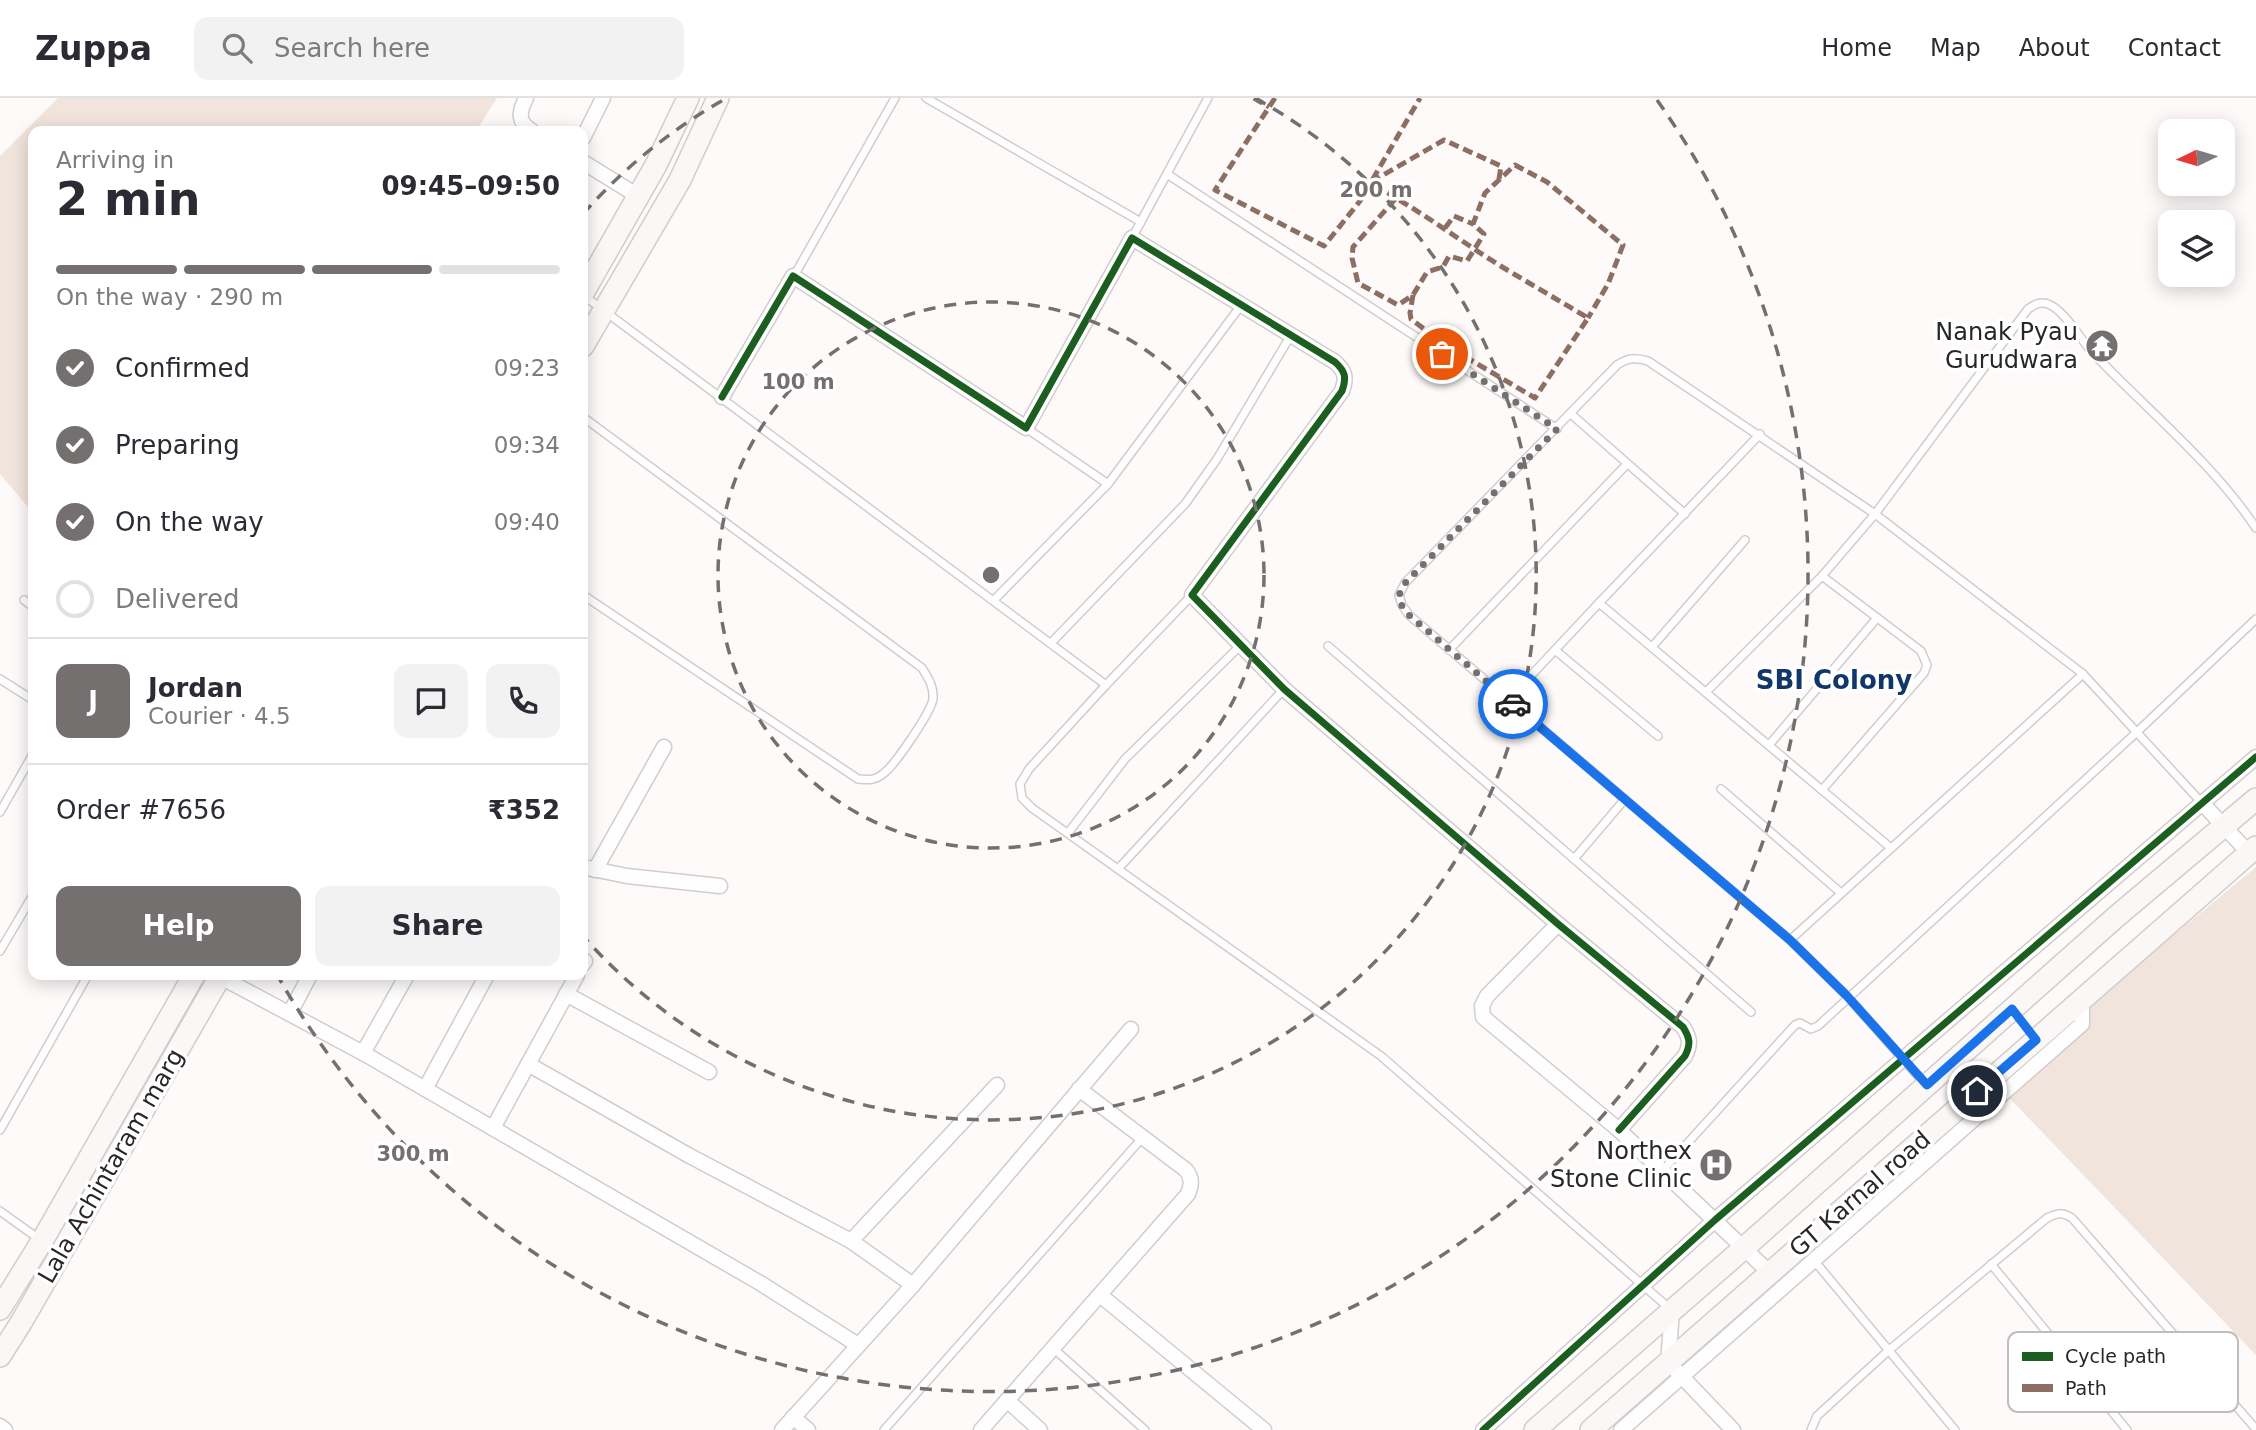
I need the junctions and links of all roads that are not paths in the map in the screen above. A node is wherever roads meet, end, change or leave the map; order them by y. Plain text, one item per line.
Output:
1 (526, 98) edge
2 (603, 98) edge
3 (688, 98) edge
4 (718, 98) edge
5 (895, 98) edge
6 (926, 98) edge
7 (1208, 98) edge
8 (526, 126) edge
9 (588, 128) edge
10 (588, 165) edge
11 (1167, 174) junction
12 (638, 196) junction
13 (1141, 222) junction
14 (1132, 238) junction
15 (793, 276) junction
16 (588, 285) edge
17 (588, 298) edge
18 (1242, 304) junction
19 (604, 309) junction
20 (1291, 335) junction
21 (588, 337) edge
22 (722, 397) junction
23 (1571, 414) junction
24 (588, 421) edge
25 (1026, 428) junction
26 (1557, 429) junction
27 (1760, 435) junction
28 (1627, 464) junction
29 (1108, 484) junction
30 (1685, 514) junction
31 (1875, 514) junction
32 (2256, 528) edge
33 (1745, 540) dead end
34 (1822, 576) junction
35 (1192, 595) junction
36 (588, 598) edge
37 (24, 600) dead end
38 (994, 600) junction
39 (28, 603) edge
40 (1599, 603) junction
41 (1877, 618) junction
42 (2256, 619) edge
43 (1051, 643) junction
44 (1241, 645) junction
45 (1328, 646) dead end
46 (1652, 647) junction
47 (1450, 650) junction
48 (1555, 650) junction
49 (2083, 674) junction
50 (0, 679) edge
51 (1106, 685) junction
52 (1284, 689) junction
53 (1706, 692) junction
54 (28, 698) edge
55 (1508, 700) junction
56 (2137, 732) junction
57 (1658, 736) dead end
58 (1769, 745) junction
59 (664, 747) dead end
60 (2256, 757) edge
61 (28, 763) edge
62 (1721, 789) dead end
63 (1822, 790) junction
64 (1625, 799) junction
65 (2256, 799) edge
66 (2203, 804) junction
67 (0, 812) edge
68 (2224, 826) junction
69 (1068, 833) junction
70 (1891, 848) junction
71 (2252, 850) edge
72 (1574, 859) junction
73 (589, 868) edge
74 (1118, 869) junction
75 (720, 886) dead end
76 (1841, 893) junction
77 (28, 903) edge
78 (1558, 923) junction
79 (1790, 940) junction
80 (0, 951) edge
81 (85, 980) edge
82 (191, 980) edge
83 (216, 980) edge
84 (228, 980) edge
85 (307, 980) edge
86 (404, 980) edge
87 (484, 980) edge
88 (574, 980) edge
89 (566, 994) junction
90 (1847, 996) junction
91 (2082, 999) junction
92 (2012, 1009) junction
93 (1751, 1012) dead end
94 (290, 1013) junction
95 (1131, 1029) dead end
96 (2036, 1040) junction
97 (363, 1053) junction
98 (1903, 1059) junction
99 (528, 1064) junction
100 (709, 1072) dead end
101 (998, 1085) dead end
102 (1927, 1085) junction
103 (425, 1088) junction
104 (1079, 1089) junction
105 (493, 1128) junction
106 (0, 1130) edge
107 (1619, 1130) junction
108 (1143, 1137) junction
109 (1662, 1171) junction
110 (0, 1211) edge
111 (1714, 1220) junction
112 (42, 1241) junction
113 (851, 1241) junction
114 (1744, 1248) junction
115 (1807, 1253) junction
116 (60, 1254) junction
117 (1991, 1264) junction
118 (1770, 1273) junction
119 (913, 1285) junction
120 (1643, 1286) junction
121 (1100, 1295) junction
122 (1, 1304) edge
123 (1672, 1311) junction
124 (2047, 1332) edge
125 (2171, 1332) edge
126 (858, 1345) junction
127 (1053, 1348) junction
128 (1888, 1351) junction
129 (0, 1356) edge
130 (1675, 1370) junction
131 (1007, 1400) junction
132 (2238, 1408) edge
133 (2112, 1412) edge
134 (793, 1417) junction
135 (0, 1426) edge
136 (2256, 1429) edge
137 (5, 1430) edge
138 (782, 1430) edge
139 (808, 1430) edge
140 (884, 1430) edge
141 (981, 1430) edge
142 (1040, 1430) edge
143 (1145, 1430) edge
144 (1264, 1430) edge
145 (1483, 1430) edge
146 (1535, 1430) edge
147 (1591, 1430) edge
148 (1621, 1430) edge
149 (1733, 1430) edge
150 (1811, 1430) edge
151 (1955, 1430) edge
152 (2127, 1430) edge

1 - 8 street
2 - 9 street
3 - 12 main road
4 - 19 main road
5 - 15 lane
6 - 13 lane
7 - 11 lane
10 - 12 street
11 - 13 lane
11 - 26 lane
12 - 16 main road
13 - 14 lane
14 - 18 street
14 - 25 street
15 - 22 street
15 - 25 street
17 - 19 lane
18 - 20 street
18 - 29 lane
19 - 21 main road
19 - 22 lane
20 - 35 street
20 - 43 lane
22 - 38 lane
23 - 26 lane
23 - 27 lane
23 - 28 lane
24 - 36 lane
25 - 29 lane
26 - 47 lane
27 - 30 lane
27 - 31 lane
28 - 30 lane
28 - 47 lane
29 - 38 lane
30 - 40 lane
31 - 32 lane
31 - 34 lane
31 - 49 lane
33 - 46 lane
34 - 41 lane
34 - 53 lane
35 - 44 street
35 - 51 lane
37 - 39 lane
38 - 43 lane
40 - 46 lane
40 - 48 lane
41 - 58 lane
41 - 63 lane
42 - 56 lane
43 - 51 lane
44 - 52 street
44 - 69 lane
45 - 72 lane
46 - 53 lane
47 - 55 lane
48 - 55 lane
48 - 57 lane
49 - 56 lane
49 - 70 lane
50 - 54 lane
51 - 69 lane
52 - 74 lane
52 - 78 street
53 - 58 lane
55 - 64 lane
56 - 66 lane
56 - 90 lane
58 - 63 lane
59 - 73 street
60 - 66 street
61 - 67 lane
62 - 76 lane
63 - 70 lane
64 - 72 lane
64 - 79 lane
65 - 68 main road
66 - 68 street
66 - 98 street
68 - 71 street
68 - 92 main road
69 - 74 lane
70 - 76 lane
71 - 91 main road, GT Karnal road
72 - 93 lane
73 - 75 street
74 - 120 lane
76 - 79 lane
77 - 80 lane
78 - 107 street
78 - 107 street
79 - 90 lane
81 - 106 lane
82 - 112 main road, Lala Achintaram marg
83 - 116 main road, Lala Achintaram marg
84 - 94 street
85 - 94 street
86 - 97 street
87 - 103 street
88 - 89 street
89 - 99 street
89 - 100 street
90 - 98 lane
90 - 109 lane
91 - 96 main road, GT Karnal road
91 - 115 street
92 - 96 main road
92 - 102 main road
94 - 97 street
95 - 104 street
96 - 115 main road, GT Karnal road
97 - 103 street
98 - 102 lane
98 - 111 street
99 - 105 street
99 - 113 street
101 - 113 street
102 - 114 main road
103 - 105 street
104 - 108 street
104 - 119 street
105 - 126 street
107 - 109 street
108 - 121 street
108 - 140 lane
109 - 111 street
110 - 112 lane
111 - 114 street
111 - 120 street
112 - 116 street
112 - 122 main road, Lala Achintaram marg
113 - 119 street
114 - 118 street
114 - 123 main road
115 - 118 main road, GT Karnal road
115 - 128 lane
115 - 130 street
116 - 129 main road, Lala Achintaram marg
117 - 124 lane
117 - 125 lane
117 - 128 lane
118 - 130 main road, GT Karnal road
119 - 126 street
120 - 123 lane
120 - 145 street
121 - 127 street
121 - 144 street
123 - 130 street
123 - 146 main road
126 - 134 street
127 - 131 street
127 - 143 lane
128 - 150 lane
128 - 151 lane
130 - 147 main road, GT Karnal road
130 - 148 street
130 - 149 street
131 - 141 street
131 - 142 street
132 - 136 lane
133 - 152 lane
134 - 138 street
134 - 139 street
135 - 137 street

